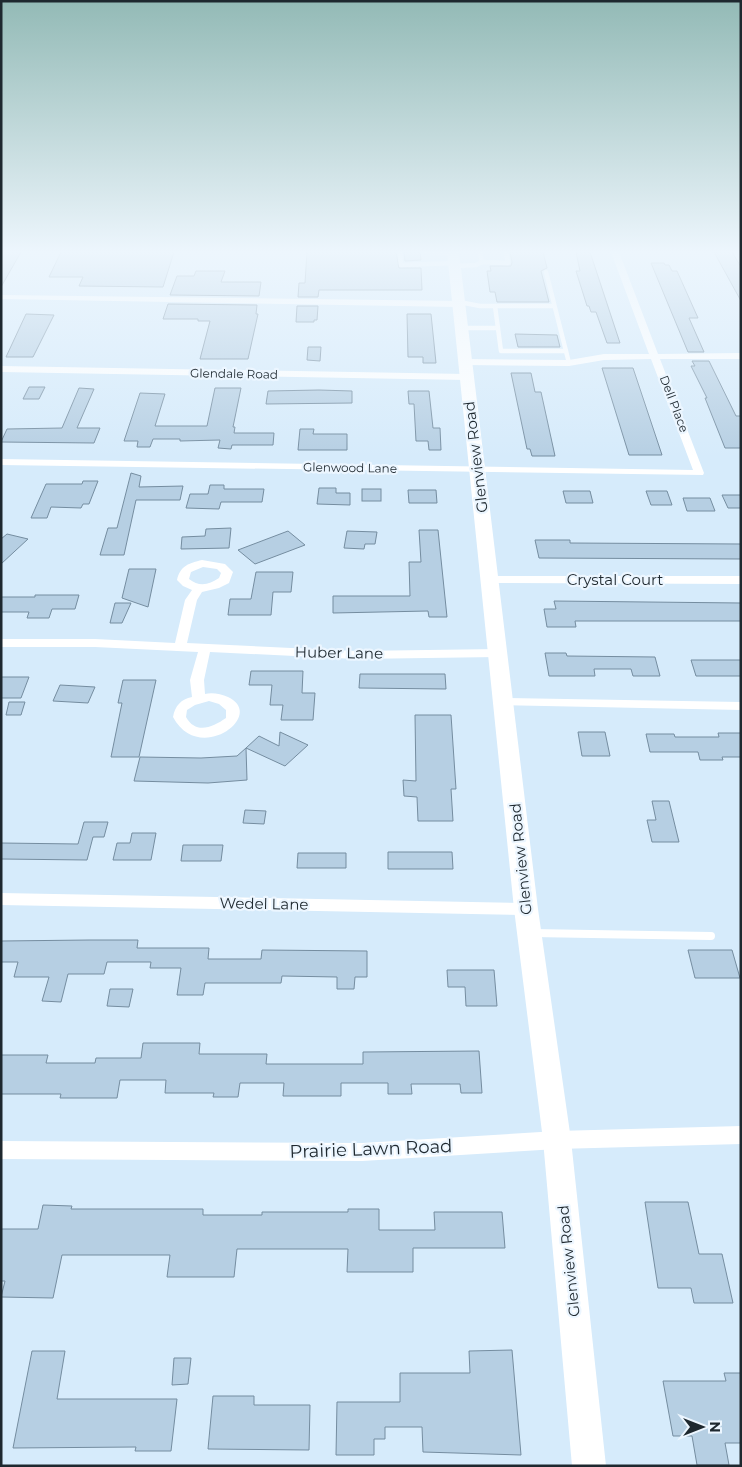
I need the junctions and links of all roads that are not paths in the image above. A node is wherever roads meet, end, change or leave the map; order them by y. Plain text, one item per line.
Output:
1 (464, 320) edge
2 (484, 320) edge
3 (497, 320) edge
4 (558, 320) edge
5 (641, 320) edge
6 (498, 328) junction
7 (505, 351) junction
8 (566, 351) junction
9 (655, 356) junction
10 (741, 356) edge
11 (507, 362) junction
12 (569, 363) junction
13 (1, 369) edge
14 (466, 369) junction
15 (1, 462) edge
16 (478, 469) junction
17 (700, 473) joint
18 (489, 580) junction
19 (741, 580) edge
20 (199, 588) dead end
21 (1, 643) edge
22 (180, 647) junction
23 (205, 648) junction
24 (498, 653) junction
25 (199, 698) dead end
26 (504, 702) junction
27 (741, 706) edge
28 (1, 898) edge
29 (526, 909) junction
30 (529, 932) junction
31 (711, 936) dead end
32 (741, 1135) edge
33 (557, 1140) junction
34 (1, 1150) edge
35 (589, 1466) edge

1 - 14 main road, Glenview Road
2 - 6 lane
3 - 6 lane
4 - 8 lane
5 - 9 street, Dell Place
6 - 7 lane
7 - 8 lane
7 - 11 lane
8 - 12 lane
9 - 10 street, Glendale Road
9 - 12 street, Glendale Road
9 - 17 street, Dell Place
11 - 12 street, Glendale Road
11 - 14 street, Glendale Road
13 - 14 street, Glendale Road
14 - 16 main road, Glenview Road
15 - 16 street, Glenwood Lane
16 - 17 street, Glenwood Lane
16 - 18 main road, Glenview Road
18 - 19 street, Crystal Court
18 - 24 main road, Glenview Road
20 - 22 street
21 - 22 street, Huber Lane
22 - 23 street, Huber Lane
23 - 24 street, Huber Lane
23 - 25 street
24 - 26 main road, Glenview Road
26 - 27 street
26 - 29 main road, Glenview Road
28 - 29 street, Wedel Lane
29 - 30 main road, Glenview Road
30 - 31 lane
30 - 33 main road, Glenview Road
32 - 33 street, Prairie Lawn Road
33 - 34 street, Prairie Lawn Road
33 - 35 main road, Glenview Road

